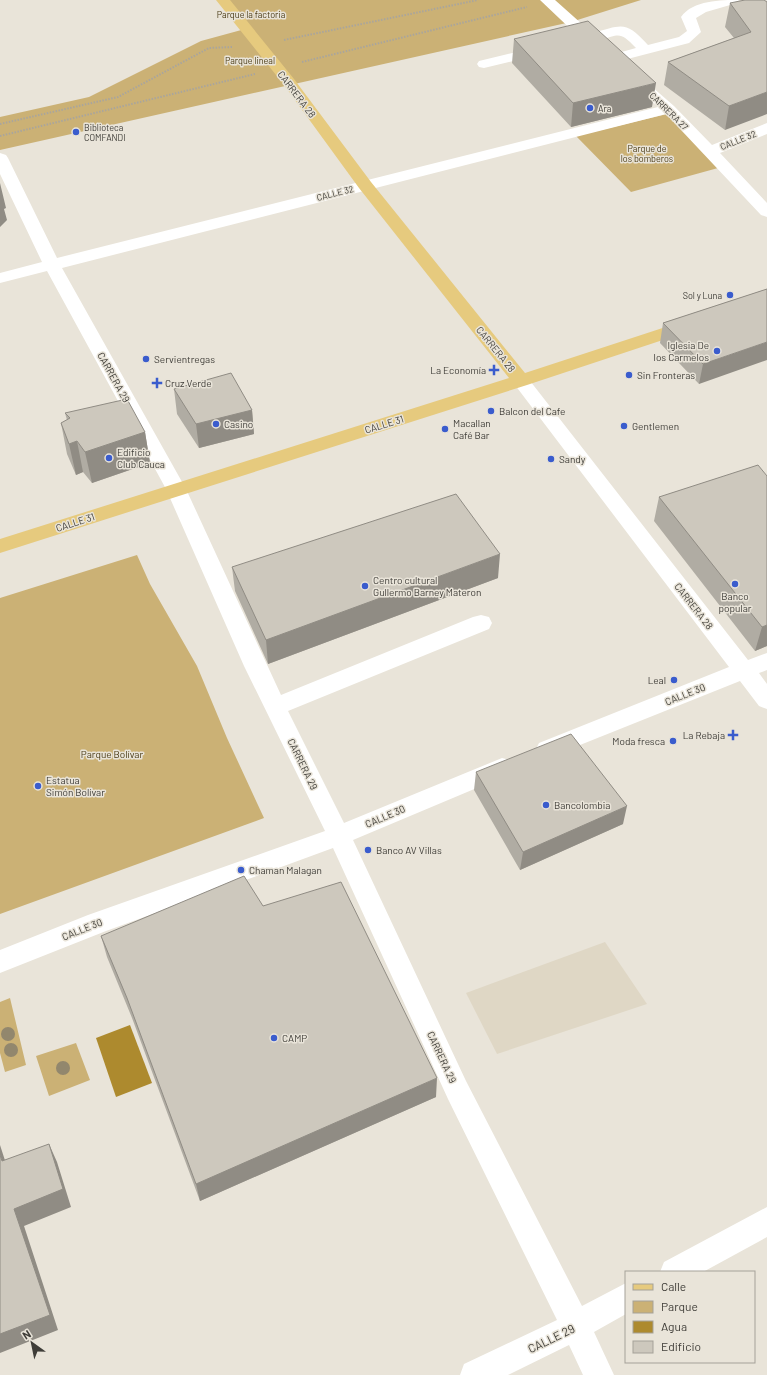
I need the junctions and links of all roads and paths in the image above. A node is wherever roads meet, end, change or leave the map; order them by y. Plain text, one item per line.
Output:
1 (223, 0) edge
2 (478, 0) edge
3 (547, 0) edge
4 (732, 0) edge
5 (589, 38) junction
6 (258, 45) junction
7 (645, 50) junction
8 (612, 58) junction
9 (484, 64) dead end
10 (670, 109) junction
11 (0, 124) edge
12 (767, 128) edge
13 (710, 152) junction
14 (0, 158) edge
15 (365, 185) junction
16 (767, 212) edge
17 (52, 265) junction
18 (0, 278) edge
19 (708, 320) edge
20 (521, 381) junction
21 (176, 489) junction
22 (0, 546) edge
23 (481, 624) dead end
24 (767, 661) edge
25 (744, 671) junction
26 (767, 700) edge
27 (275, 707) junction
28 (338, 836) junction
29 (0, 962) edge
30 (767, 1221) edge
31 (676, 1271) edge
32 (625, 1299) edge
33 (576, 1326) junction
34 (475, 1375) edge
35 (599, 1375) edge

1 - 6 main road, CARRERA 28
2 - 6 path
3 - 5 street, CARRERA 27
4 - 7 street
5 - 7 street
5 - 8 street, CARRERA 27
5 - 9 street
6 - 11 path
6 - 15 main road, CARRERA 28
7 - 8 street
8 - 10 street, CARRERA 27
10 - 13 street, CARRERA 27
10 - 15 street, CALLE 32
12 - 13 street, CALLE 32
13 - 16 street, CARRERA 27
14 - 17 street, CARRERA 29
15 - 17 street, CALLE 32
15 - 20 main road, CARRERA 28
17 - 18 street, CALLE 32
17 - 21 street, CARRERA 29
19 - 20 main road, CALLE 31
20 - 21 main road, CALLE 31
20 - 25 street, CARRERA 28
21 - 22 main road, CALLE 31
21 - 27 street, CARRERA 29
23 - 27 street
24 - 25 street, CALLE 30
25 - 26 street, CARRERA 28
25 - 28 street, CALLE 30
27 - 28 street, CARRERA 29
28 - 29 street, CALLE 30
28 - 33 street, CARRERA 29
30 - 31 street
32 - 33 street, CALLE 29
33 - 34 street, CALLE 29
33 - 35 street, CARRERA 29

